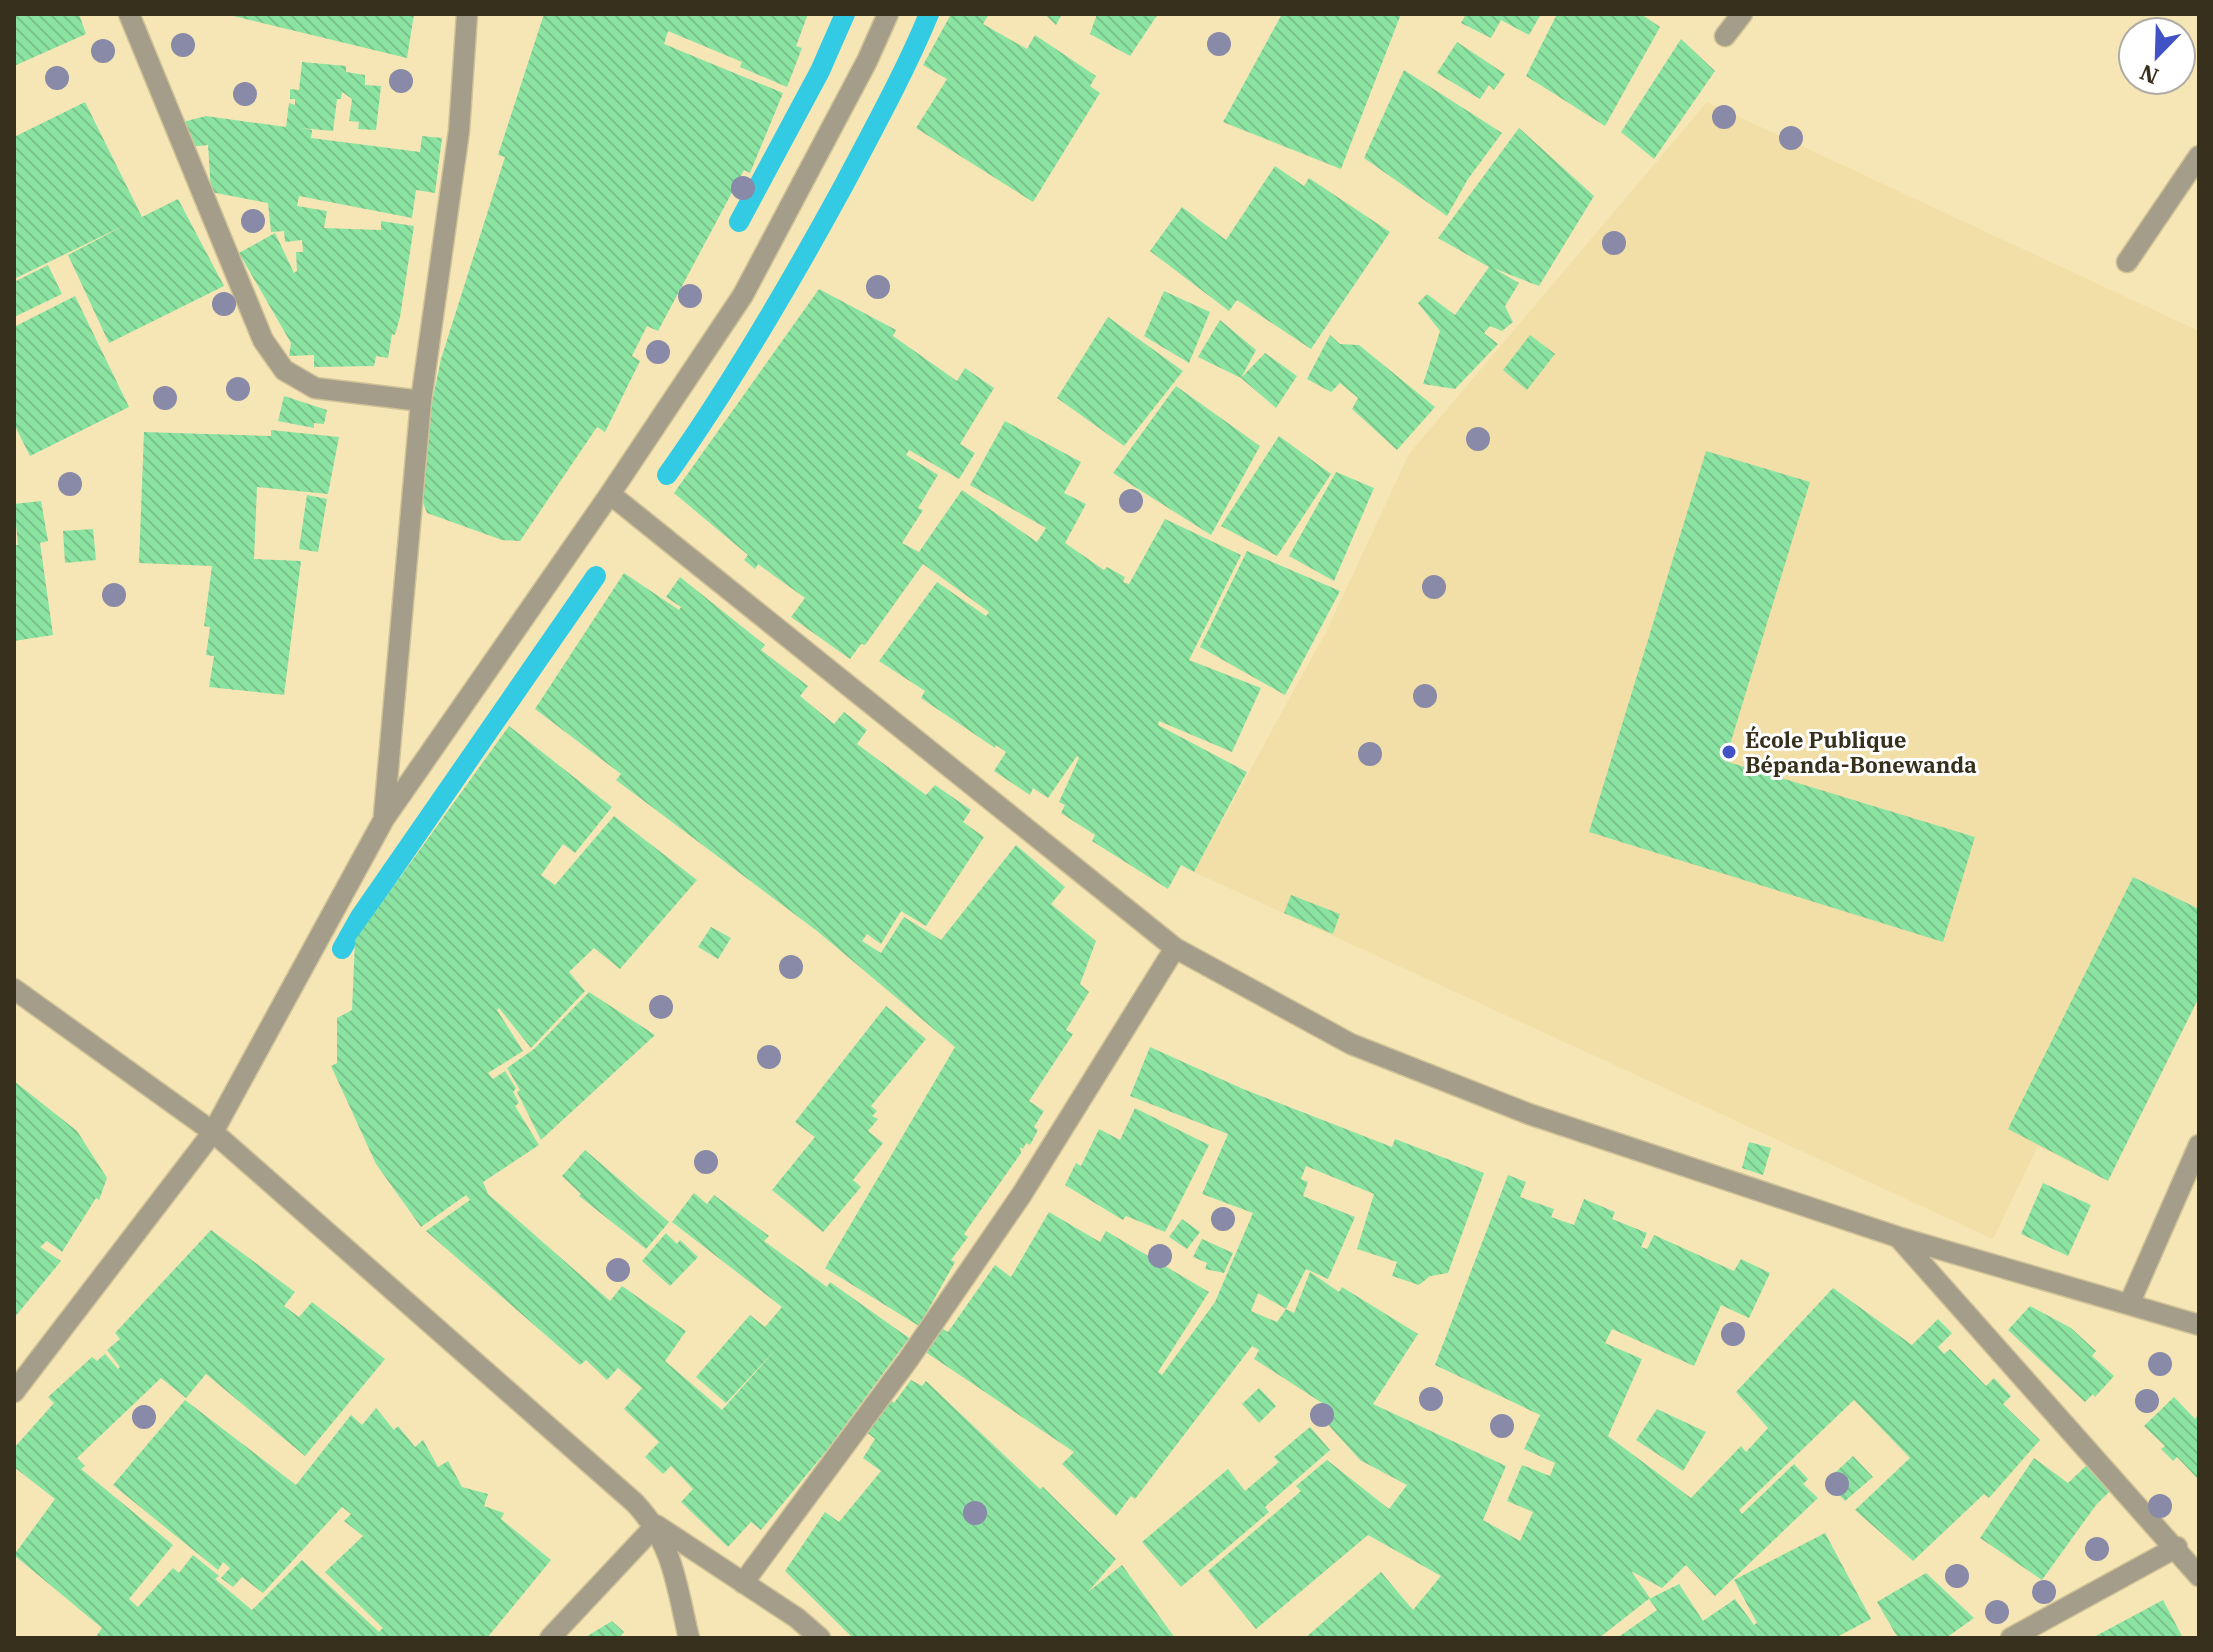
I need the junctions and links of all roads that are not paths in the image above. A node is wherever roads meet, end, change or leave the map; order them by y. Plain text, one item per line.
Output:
1 (129, 14) edge
2 (467, 14) edge
3 (888, 14) edge
4 (1742, 14) edge
5 (1725, 36) dead end
6 (2199, 156) edge
7 (2127, 262) dead end
8 (421, 401) junction
9 (610, 494) junction
10 (384, 819) junction
11 (1175, 948) junction
12 (14, 989) edge
13 (213, 1132) junction
14 (2199, 1145) edge
15 (1898, 1237) junction
16 (2130, 1302) junction
17 (2199, 1325) edge
18 (14, 1392) edge
19 (656, 1525) junction
20 (2177, 1547) junction
21 (2199, 1576) edge
22 (743, 1583) junction
23 (550, 1638) edge
24 (689, 1638) edge
25 (820, 1638) edge
26 (2011, 1638) edge

1 - 8 street
2 - 8 street
3 - 9 street
4 - 5 street
6 - 7 street
8 - 10 street
9 - 10 street
9 - 11 street
10 - 13 street
11 - 15 street
11 - 22 street
12 - 13 street
13 - 18 street
13 - 19 street
14 - 16 street
15 - 16 street
15 - 20 street
16 - 17 street
19 - 22 street
19 - 23 street
19 - 24 street
20 - 21 street
20 - 26 street
22 - 25 street

